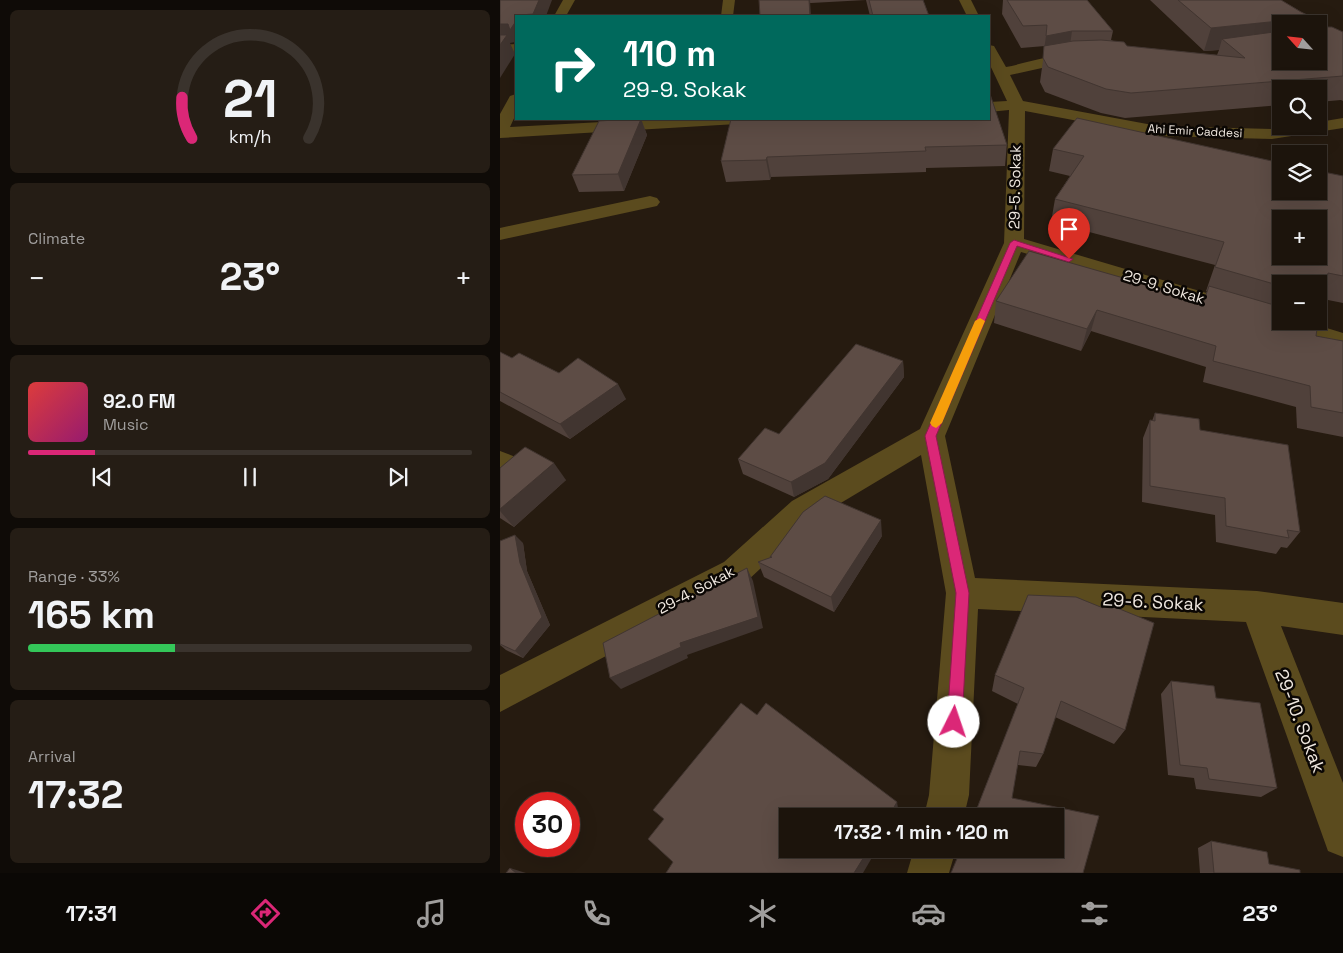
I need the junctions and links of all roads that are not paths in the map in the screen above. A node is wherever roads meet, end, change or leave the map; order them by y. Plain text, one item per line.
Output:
1 (569, 0) edge
2 (728, 0) edge
3 (966, 0) edge
4 (561, 15) edge
5 (727, 15) edge
6 (973, 15) edge
7 (515, 48) edge
8 (500, 49) edge
9 (990, 51) edge
10 (1097, 57) edge
11 (1000, 74) junction
12 (515, 101) edge
13 (1017, 105) junction
14 (990, 107) edge
15 (702, 120) edge
16 (1343, 123) edge
17 (500, 130) edge
18 (1158, 131) junction
19 (500, 134) edge
20 (1190, 148) edge
21 (650, 202) dead end
22 (500, 234) edge
23 (1014, 243) junction
24 (1343, 341) edge
25 (931, 436) junction
26 (500, 462) edge
27 (500, 467) edge
28 (962, 593) junction
29 (1257, 607) junction
30 (1343, 619) edge
31 (500, 694) edge
32 (946, 808) edge
33 (1343, 836) edge
34 (932, 858) edge
35 (928, 873) edge

1 - 4 street
2 - 5 street
3 - 6 street
7 - 8 street
9 - 11 street
10 - 11 street
11 - 13 street
12 - 17 street
13 - 14 street, Ahi Emir Caddesi
13 - 18 street, Ahi Emir Caddesi
13 - 23 street, 29-5. Sokak
15 - 19 street
16 - 18 street, Ahi Emir Caddesi
18 - 20 street
21 - 22 street
23 - 24 street, 29-9. Sokak
23 - 25 street, 29-5. Sokak
25 - 28 street
25 - 31 street, 29-4. Sokak
26 - 27 street
28 - 29 street, 29-6. Sokak
28 - 32 street
29 - 30 street, 29-6. Sokak
29 - 33 street, 29-10. Sokak
34 - 35 street

